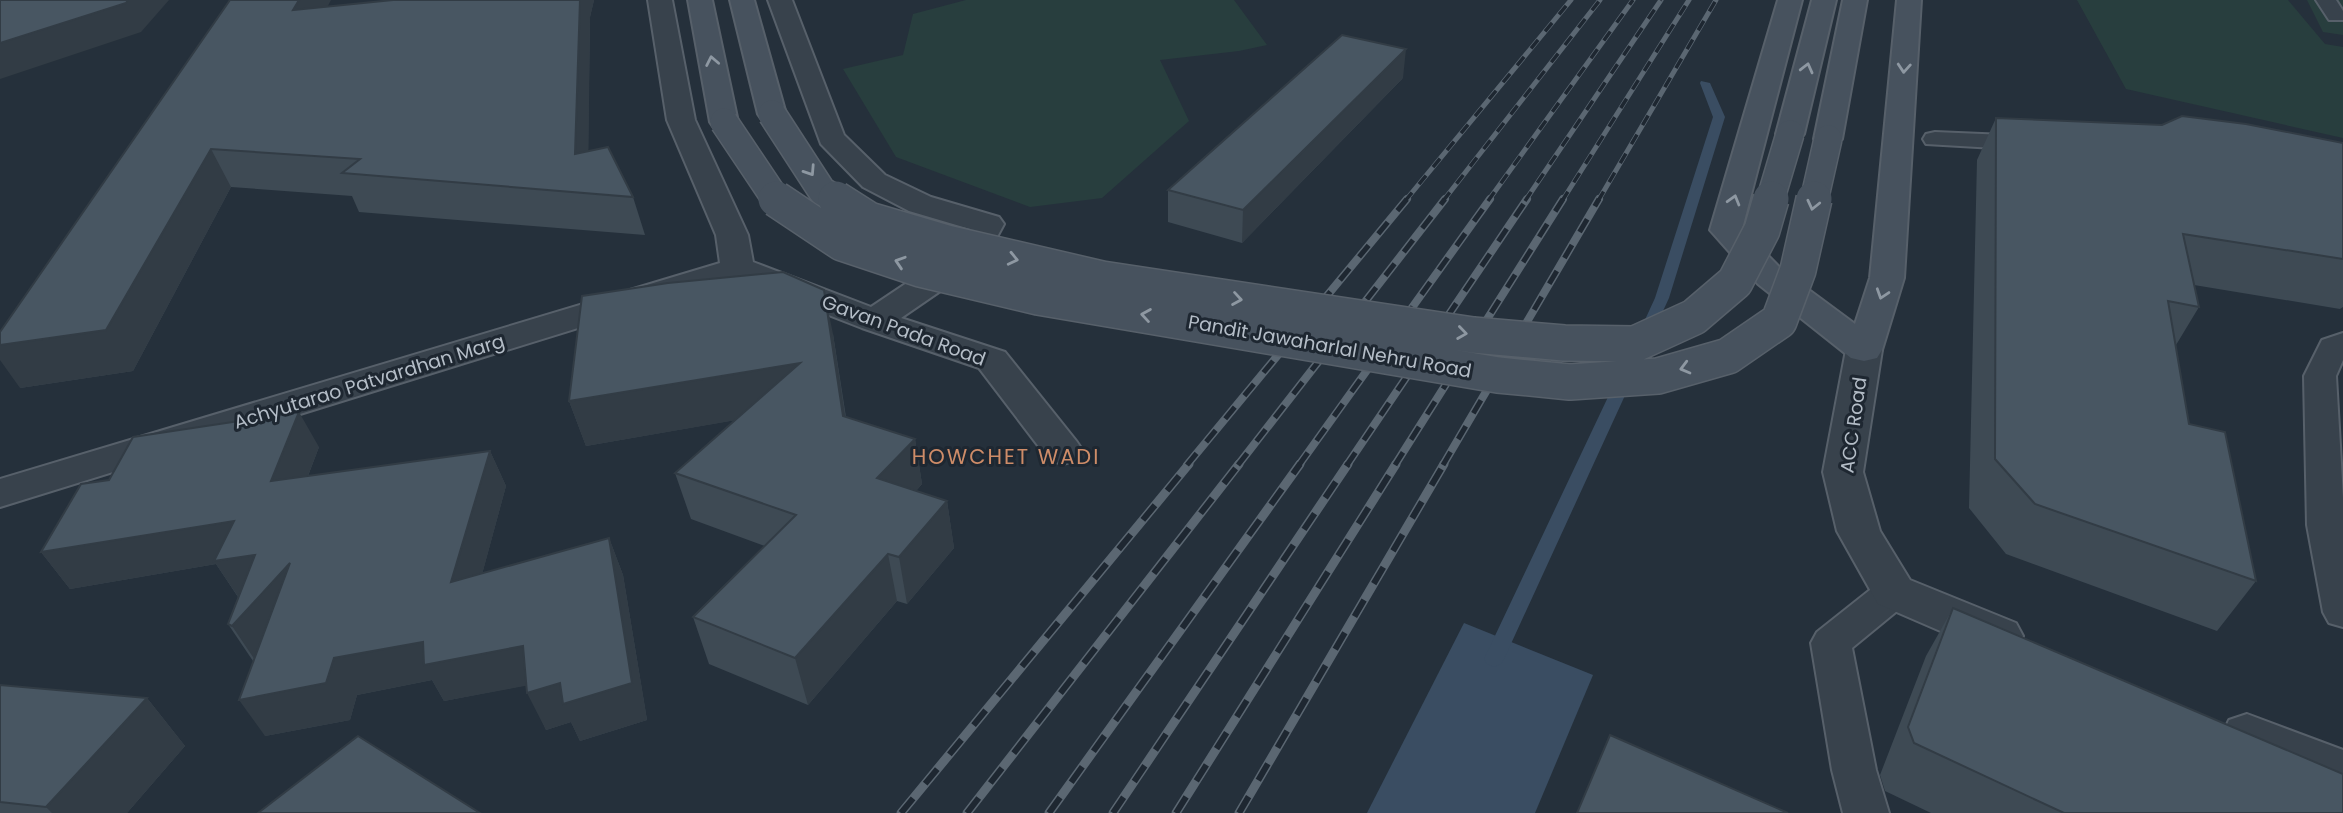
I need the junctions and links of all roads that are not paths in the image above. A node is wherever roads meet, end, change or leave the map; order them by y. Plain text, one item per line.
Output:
1 (660, 0) edge
2 (700, 0) edge
3 (741, 0) edge
4 (780, 0) edge
5 (1790, 0) edge
6 (1824, 0) edge
7 (1855, 0) edge
8 (1909, 0) edge
9 (1935, 139) dead end
10 (2057, 144) edge
11 (737, 268) junction
12 (874, 321) junction
13 (2343, 342) edge
14 (1864, 350) junction
15 (1063, 451) dead end
16 (0, 493) edge
17 (1894, 592) junction
18 (2343, 612) edge
19 (2038, 652) edge
20 (2203, 717) edge
21 (2343, 773) edge
22 (1866, 813) edge

1 - 11 street
7 -> 2 main road, Pandit Jawaharlal Nehru Road, bridge
3 -> 6 main road, Pandit Jawaharlal Nehru Road, bridge
4 - 12 street
14 -> 5 main road
8 -> 14 main road
9 - 10 lane
11 - 12 street, Gavan Pada Road
11 - 16 street, Achyutarao Patvardhan Marg
12 - 15 street, Gavan Pada Road
13 - 18 lane
14 - 17 street, ACC Road
17 - 19 street
17 - 22 lane
20 - 21 street

